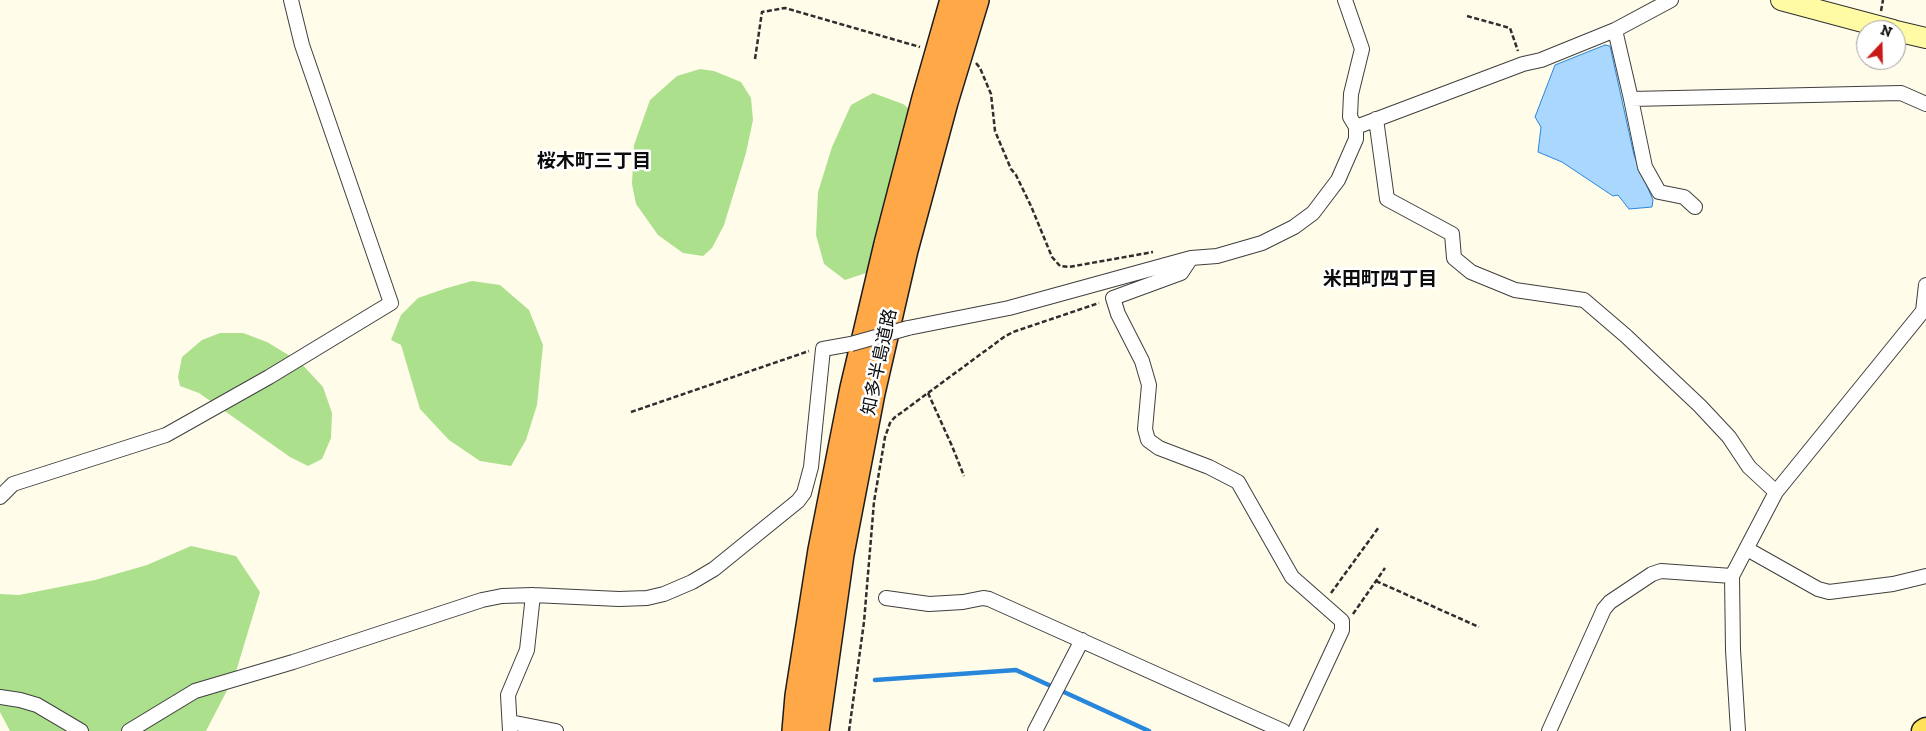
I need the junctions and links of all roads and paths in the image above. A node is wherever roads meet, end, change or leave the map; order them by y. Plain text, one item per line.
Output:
1 (291, 0) edge
2 (953, 0) edge
3 (976, 0) edge
4 (1345, 0) edge
5 (1671, 0) edge
6 (1782, 0) edge
7 (1467, 16) dead end
8 (1857, 20) edge
9 (1615, 30) junction
10 (1906, 33) edge
11 (1926, 38) edge
12 (926, 49) dead end
13 (755, 59) dead end
14 (973, 62) dead end
15 (1524, 64) junction
16 (1631, 99) junction
17 (1926, 104) edge
18 (1376, 118) junction
19 (1356, 127) junction
20 (1695, 207) dead end
21 (1162, 251) dead end
22 (1191, 258) junction
23 (1926, 285) edge
24 (1113, 298) junction
25 (1924, 313) edge
26 (822, 349) junction
27 (928, 392) junction
28 (631, 412) dead end
29 (964, 476) dead end
30 (1776, 492) junction
31 (0, 497) edge
32 (1379, 527) dead end
33 (1747, 549) junction
34 (1385, 568) dead end
35 (1732, 576) junction
36 (1926, 576) edge
37 (1376, 581) junction
38 (533, 595) junction
39 (886, 598) dead end
40 (1324, 604) junction
41 (1342, 621) junction
42 (1480, 627) dead end
43 (1082, 640) junction
44 (0, 698) edge
45 (510, 726) edge
46 (81, 731) edge
47 (129, 731) edge
48 (556, 731) edge
49 (795, 731) edge
50 (816, 731) edge
51 (849, 731) edge
52 (1035, 731) edge
53 (1283, 731) edge
54 (1295, 731) edge
55 (1550, 731) edge
56 (1738, 731) edge

1 - 31 street
2 - 49 highway, 知多半島道路
3 - 50 highway, 知多半島道路
4 - 19 street
5 - 9 street
6 - 8 main road
7 - 15 path
9 - 15 street
9 - 16 street
10 - 11 main road
12 - 13 path
14 - 21 path
15 - 18 street
16 - 17 street
16 - 20 street
18 - 19 street
18 - 30 street
19 - 22 street
22 - 24 street
22 - 26 street, bridge
23 - 25 street
24 - 27 path
24 - 40 street
25 - 30 street
26 - 28 path
26 - 38 street
27 - 29 path
27 - 51 path
30 - 33 street
32 - 40 path
33 - 35 street
33 - 36 street
34 - 37 path
35 - 55 street
35 - 56 street
37 - 41 path
37 - 42 path
38 - 45 street
38 - 47 street
39 - 43 street
40 - 41 street
41 - 54 street
43 - 52 street
43 - 53 street
44 - 46 street
45 - 48 street

